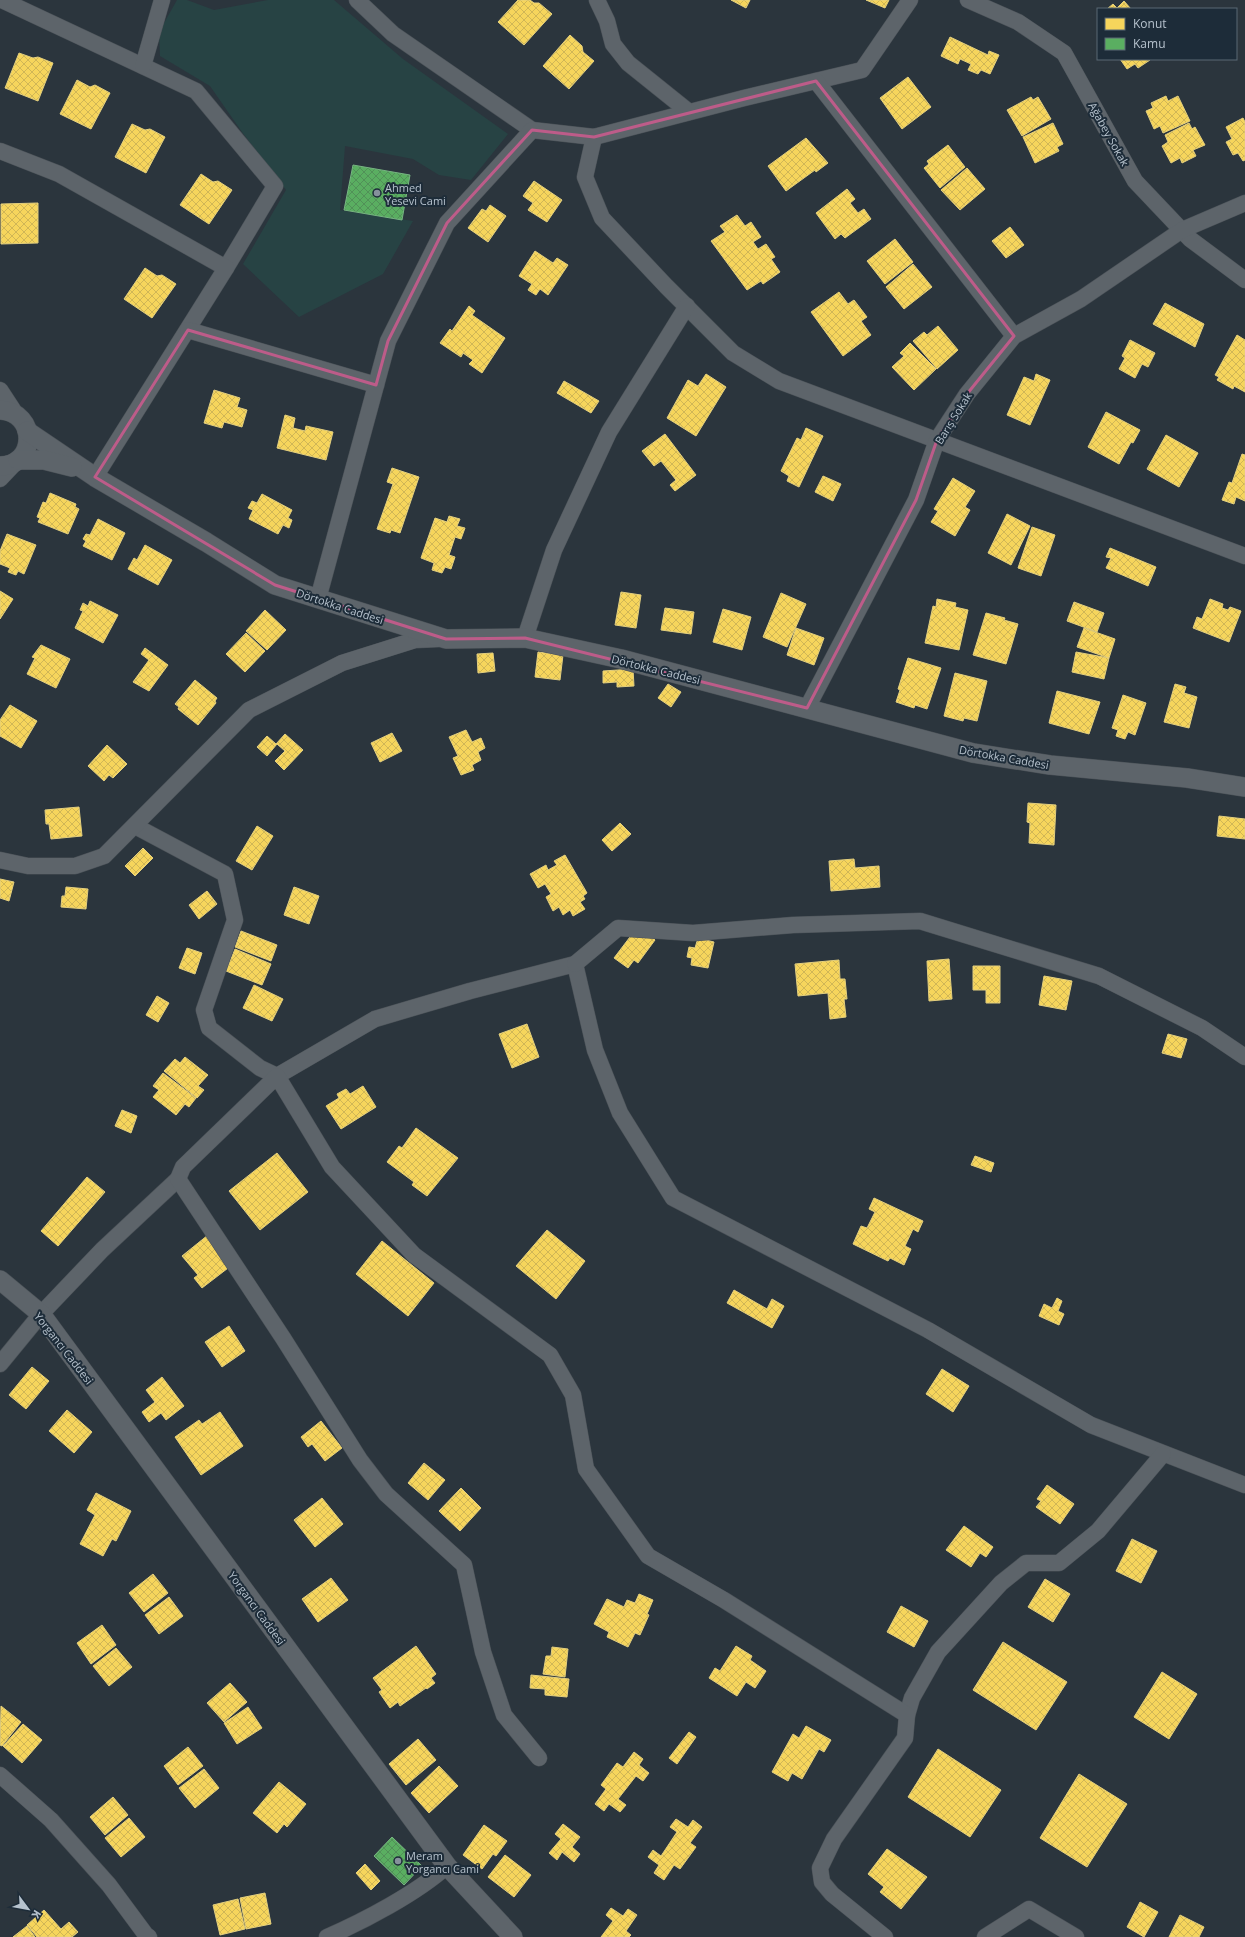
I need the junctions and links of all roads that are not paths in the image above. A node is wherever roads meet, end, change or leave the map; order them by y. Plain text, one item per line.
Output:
1 (2, 0) edge
2 (162, 0) edge
3 (357, 0) edge
4 (597, 0) edge
5 (910, 0) edge
6 (968, 0) edge
7 (143, 66) junction
8 (816, 81) junction
9 (689, 112) junction
10 (532, 130) junction
11 (594, 136) junction
12 (0, 151) edge
13 (1245, 203) edge
14 (1182, 230) junction
15 (226, 268) junction
16 (1245, 280) edge
17 (686, 306) junction
18 (188, 330) junction
19 (1014, 336) junction
20 (376, 385) junction
21 (0, 390) edge
22 (8, 413) edge
23 (27, 431) junction
24 (937, 440) junction
25 (18, 460) junction
26 (0, 466) edge
27 (95, 477) junction
28 (0, 479) edge
29 (1245, 556) edge
30 (318, 599) junction
31 (525, 638) junction
32 (446, 639) junction
33 (807, 708) junction
34 (1245, 787) edge
35 (135, 826) junction
36 (0, 860) edge
37 (575, 964) junction
38 (1245, 1057) edge
39 (277, 1076) junction
40 (178, 1179) junction
41 (0, 1280) edge
42 (41, 1314) junction
43 (0, 1364) edge
44 (1163, 1454) junction
45 (1245, 1485) edge
46 (907, 1715) junction
47 (539, 1758) dead end
48 (0, 1776) edge
49 (446, 1866) junction
50 (149, 1937) edge
51 (327, 1937) edge
52 (513, 1937) edge
53 (885, 1937) edge
54 (985, 1937) edge
55 (1076, 1937) edge

1 - 7 street
2 - 7 street
3 - 10 street
4 - 9 street
5 - 8 street
6 - 14 street, Ağabey Sokak
7 - 15 street
8 - 9 street
8 - 19 street
9 - 11 street
10 - 11 street
10 - 20 street
11 - 17 street
12 - 15 street
13 - 14 street, Barış Sokak
14 - 16 street, Ağabey Sokak
14 - 19 street, Barış Sokak
15 - 18 street
17 - 24 street
17 - 31 street
18 - 20 street
18 - 27 street
19 - 24 street, Barış Sokak
20 - 30 street
21 - 22 street
22 - 23 street
23 - 25 street
23 - 27 street, Dörtokka Caddesi
24 - 29 street
24 - 33 street, Barış Sokak
25 - 26 street, Dörtokka Caddesi
25 - 27 street, Dörtokka Caddesi
25 - 28 street
27 - 30 street, Dörtokka Caddesi
30 - 32 street, Dörtokka Caddesi
31 - 32 street, Dörtokka Caddesi
31 - 33 street, Dörtokka Caddesi
32 - 35 street
33 - 34 street, Dörtokka Caddesi
35 - 36 street
35 - 39 street
37 - 38 street
37 - 39 street
37 - 44 street
39 - 40 street
39 - 46 street
40 - 42 street
40 - 47 street
41 - 42 street, Yorgancı Caddesi
42 - 43 street
42 - 49 street, Yorgancı Caddesi
44 - 45 street
44 - 46 street
46 - 53 street
48 - 50 street
49 - 51 street
49 - 52 street, Yorgancı Caddesi
54 - 55 street

